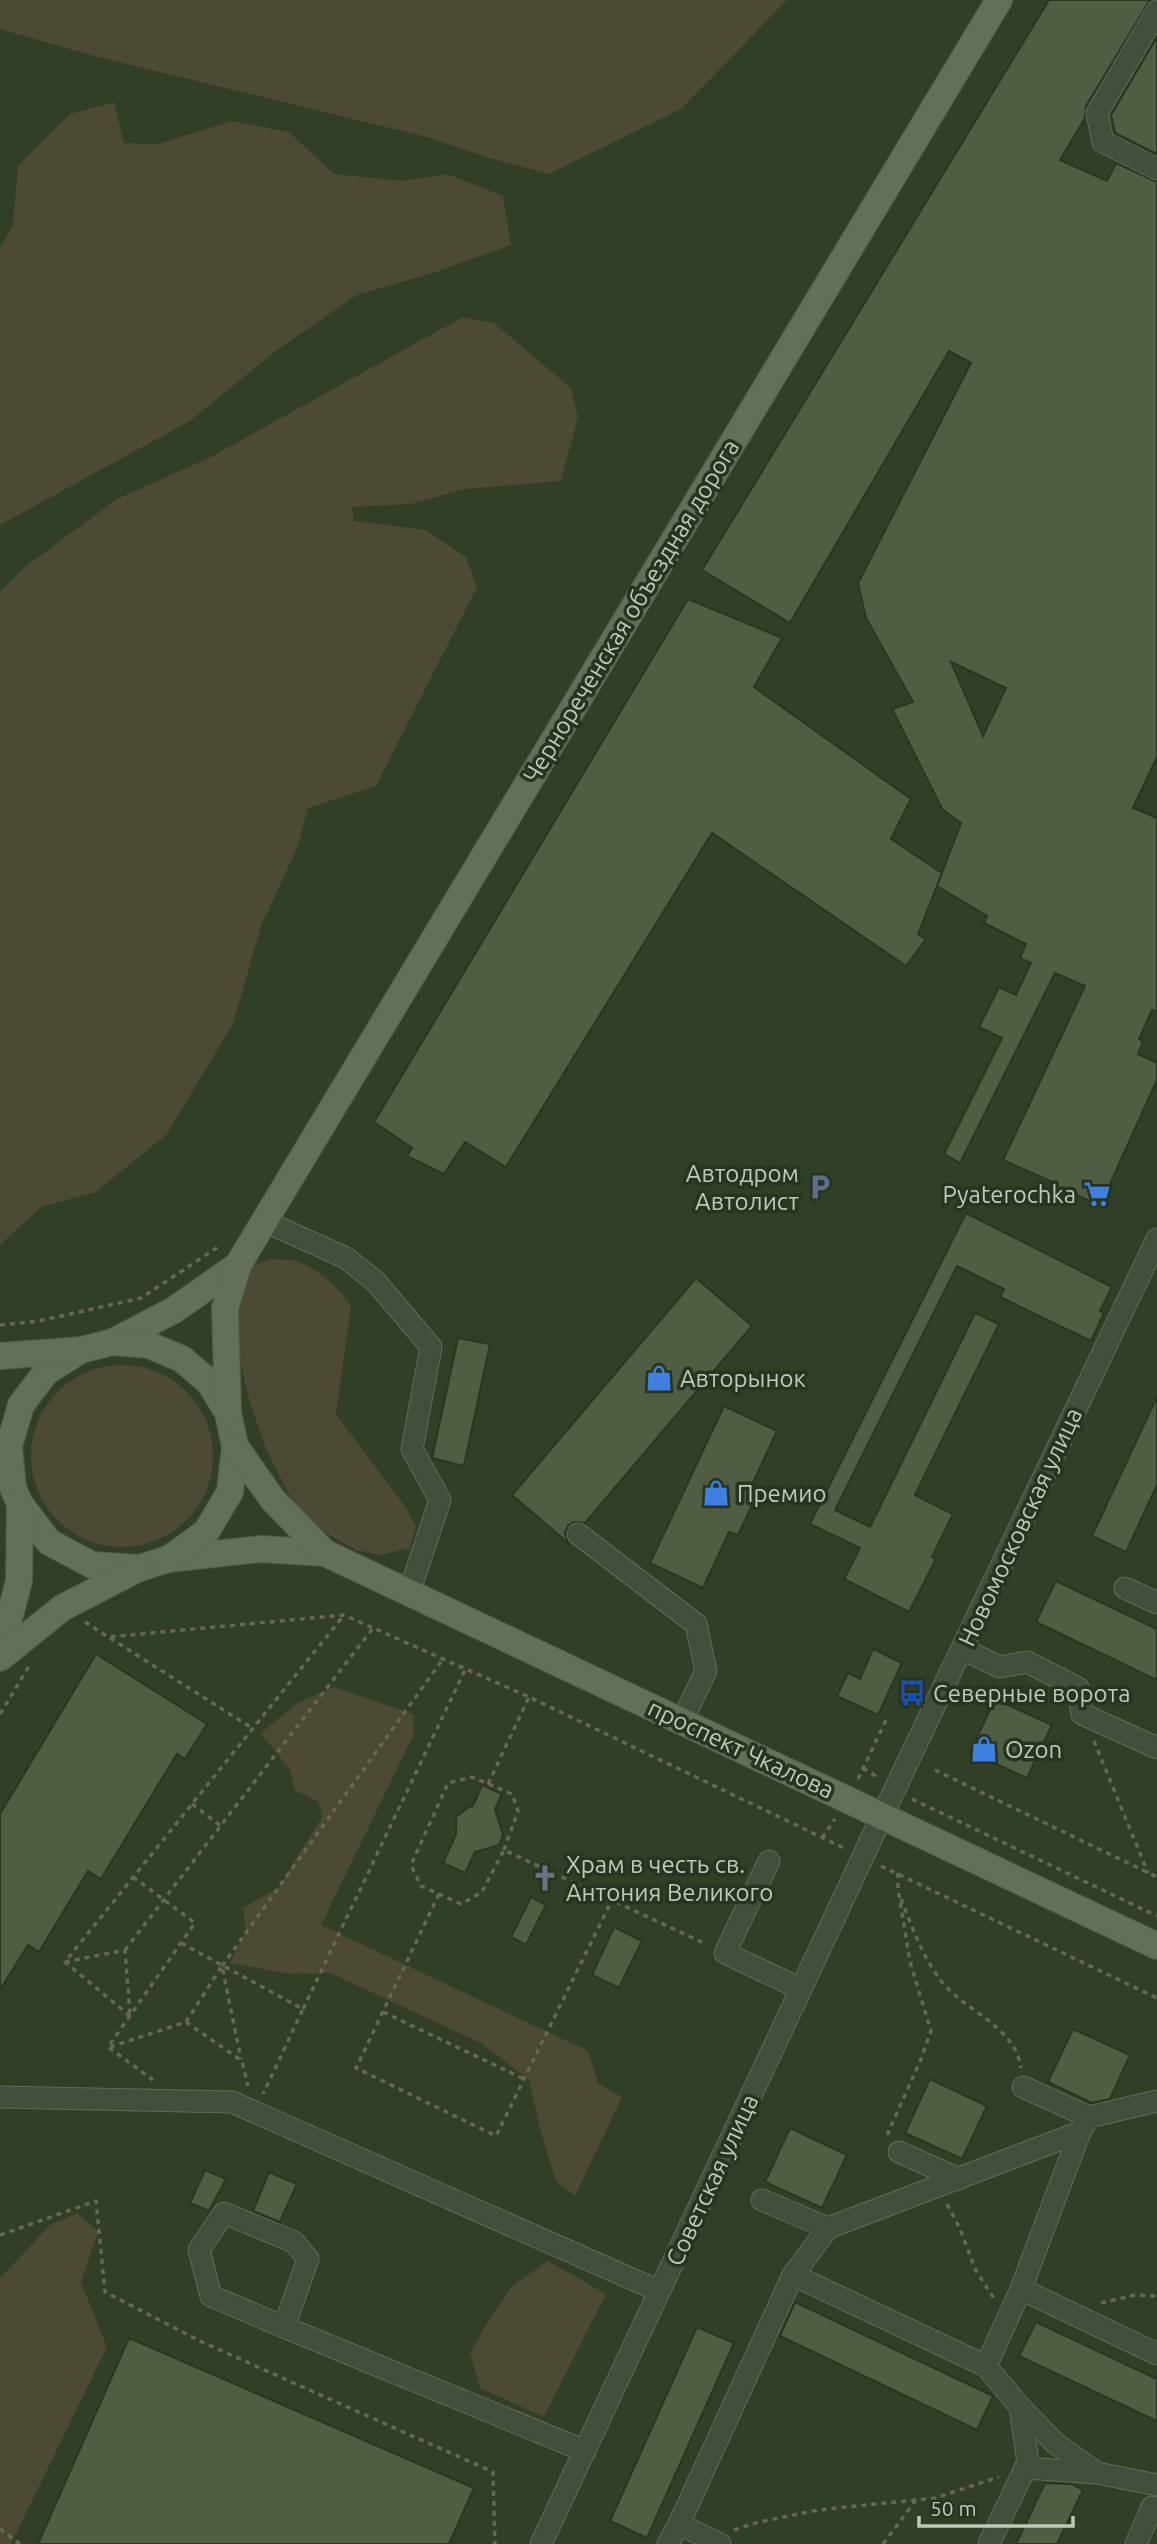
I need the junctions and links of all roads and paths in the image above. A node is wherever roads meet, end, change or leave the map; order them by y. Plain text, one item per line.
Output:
1 (999, 0) edge
2 (1157, 11) edge
3 (1157, 169) edge
4 (264, 1221) junction
5 (1157, 1239) edge
6 (230, 1255) junction
7 (0, 1325) edge
8 (113, 1342) junction
9 (82, 1350) junction
10 (0, 1356) edge
11 (228, 1413) junction
12 (235, 1446) junction
13 (11, 1488) edge
14 (578, 1534) dead end
15 (325, 1553) junction
16 (168, 1559) junction
17 (140, 1568) junction
18 (1125, 1588) dead end
19 (409, 1593) junction
20 (1157, 1603) edge
21 (344, 1615) junction
22 (69, 1618) junction
23 (87, 1624) junction
24 (373, 1628) junction
25 (108, 1637) junction
26 (962, 1649) junction
27 (36, 1655) dead end
28 (0, 1656) edge
29 (443, 1659) junction
30 (465, 1669) junction
31 (528, 1697) junction
32 (0, 1714) edge
33 (1082, 1714) junction
34 (682, 1721) junction
35 (252, 1728) junction
36 (1157, 1748) edge
37 (863, 1768) dead end
38 (935, 1770) dead end
39 (488, 1784) junction
40 (895, 1788) junction
41 (192, 1804) junction
42 (882, 1816) junction
43 (221, 1826) junction
44 (505, 1850) junction
45 (863, 1857) junction
46 (769, 1861) dead end
47 (1148, 1872) junction
48 (898, 1874) junction
49 (133, 1877) junction
50 (1157, 1877) edge
51 (898, 1889) junction
52 (439, 1894) junction
53 (164, 1900) junction
54 (612, 1900) junction
55 (1157, 1916) edge
56 (195, 1923) dead end
57 (181, 1944) dead end
58 (1157, 1946) edge
59 (125, 1950) junction
60 (725, 1953) junction
61 (65, 1962) junction
62 (222, 1966) junction
63 (801, 1989) junction
64 (1157, 1997) edge
65 (303, 2009) junction
66 (383, 2012) junction
67 (186, 2021) junction
68 (108, 2047) dead end
69 (242, 2061) junction
70 (524, 2079) junction
71 (1023, 2087) joint
72 (250, 2093) dead end
73 (0, 2097) edge
74 (1157, 2101) edge
75 (258, 2106) dead end
76 (1085, 2124) junction
77 (899, 2152) joint
78 (959, 2179) junction
79 (938, 2187) junction
80 (762, 2200) dead end
81 (828, 2228) junction
82 (0, 2235) edge
83 (793, 2275) junction
84 (1021, 2289) junction
85 (659, 2291) junction
86 (1157, 2296) edge
87 (1068, 2311) junction
88 (284, 2327) junction
89 (999, 2339) junction
90 (1157, 2354) edge
91 (986, 2366) junction
92 (1020, 2407) junction
93 (584, 2451) junction
94 (1025, 2468) junction
95 (1097, 2473) junction
96 (1157, 2485) edge
97 (916, 2500) junction
98 (1157, 2509) edge
99 (679, 2524) junction
100 (0, 2529) edge
101 (714, 2541) edge
102 (20, 2544) edge
103 (495, 2544) edge
104 (541, 2544) edge
105 (668, 2544) edge
106 (883, 2544) edge
107 (989, 2544) edge
108 (1136, 2544) edge

1 - 4 main road, Чернореченская объездная дорога
2 - 3 street
4 - 6 main road, Чернореченская объездная дорога
4 - 19 street
5 - 26 street, Новомосковская улица
6 - 7 path
6 - 8 main road
6 - 11 main road
8 - 9 main road
8 - 11 main road
9 - 10 main road
9 - 13 main road
11 - 12 main road
12 - 15 main road
12 - 16 main road
13 - 17 main road
13 - 28 main road
14 - 34 street
15 - 16 main road
15 - 19 main road, проспект Чкалова
16 - 17 main road
17 - 22 main road
18 - 20 street
19 - 34 main road, проспект Чкалова
21 - 24 path
21 - 25 path
21 - 35 path
22 - 23 path
22 - 23 path
22 - 28 main road
23 - 25 path
24 - 29 path
24 - 43 path
25 - 35 path
26 - 33 street
26 - 40 street, Новомосковская улица
27 - 32 path
29 - 30 path
29 - 62 path
30 - 31 path
30 - 65 path
31 - 39 path
31 - 45 path
33 - 36 street
33 - 47 path
34 - 42 main road, проспект Чкалова
35 - 41 path
37 - 40 path
38 - 47 path
39 - 44 path
39 - 52 path
40 - 42 street, Новомосковская улица
40 - 55 path
41 - 43 path
41 - 49 path
42 - 45 street, Советская улица
42 - 58 main road, проспект Чкалова
43 - 53 path
44 - 52 path
44 - 54 path
45 - 48 path
45 - 63 street, Советская улица
46 - 60 street
47 - 50 path
48 - 51 path
48 - 64 path
49 - 53 path
49 - 61 path
51 - 71 path
51 - 77 path
52 - 66 path
53 - 56 path
53 - 59 path
54 - 60 path
54 - 70 path
57 - 62 path
59 - 61 path
59 - 61 path
60 - 63 street
62 - 65 path
62 - 67 path
62 - 69 path
63 - 85 street, Советская улица
65 - 75 path
66 - 70 path
66 - 70 path
67 - 68 path
67 - 69 path
69 - 72 path
71 - 76 street
73 - 85 street
74 - 76 street
76 - 78 street
76 - 84 street
77 - 78 street
78 - 79 street
79 - 81 street
79 - 89 path
80 - 81 street
81 - 83 street
82 - 103 path
83 - 91 street
83 - 99 street
84 - 87 street
84 - 89 street
85 - 93 street, Советская улица
86 - 87 path
87 - 90 street
88 - 88 street
88 - 93 street
89 - 91 street
91 - 92 street
92 - 94 street
92 - 95 street
93 - 104 street, Советская улица
94 - 95 street
94 - 97 path
94 - 107 street
95 - 96 street
97 - 101 path
97 - 106 path
98 - 108 street
99 - 101 street
99 - 105 street
100 - 102 path

